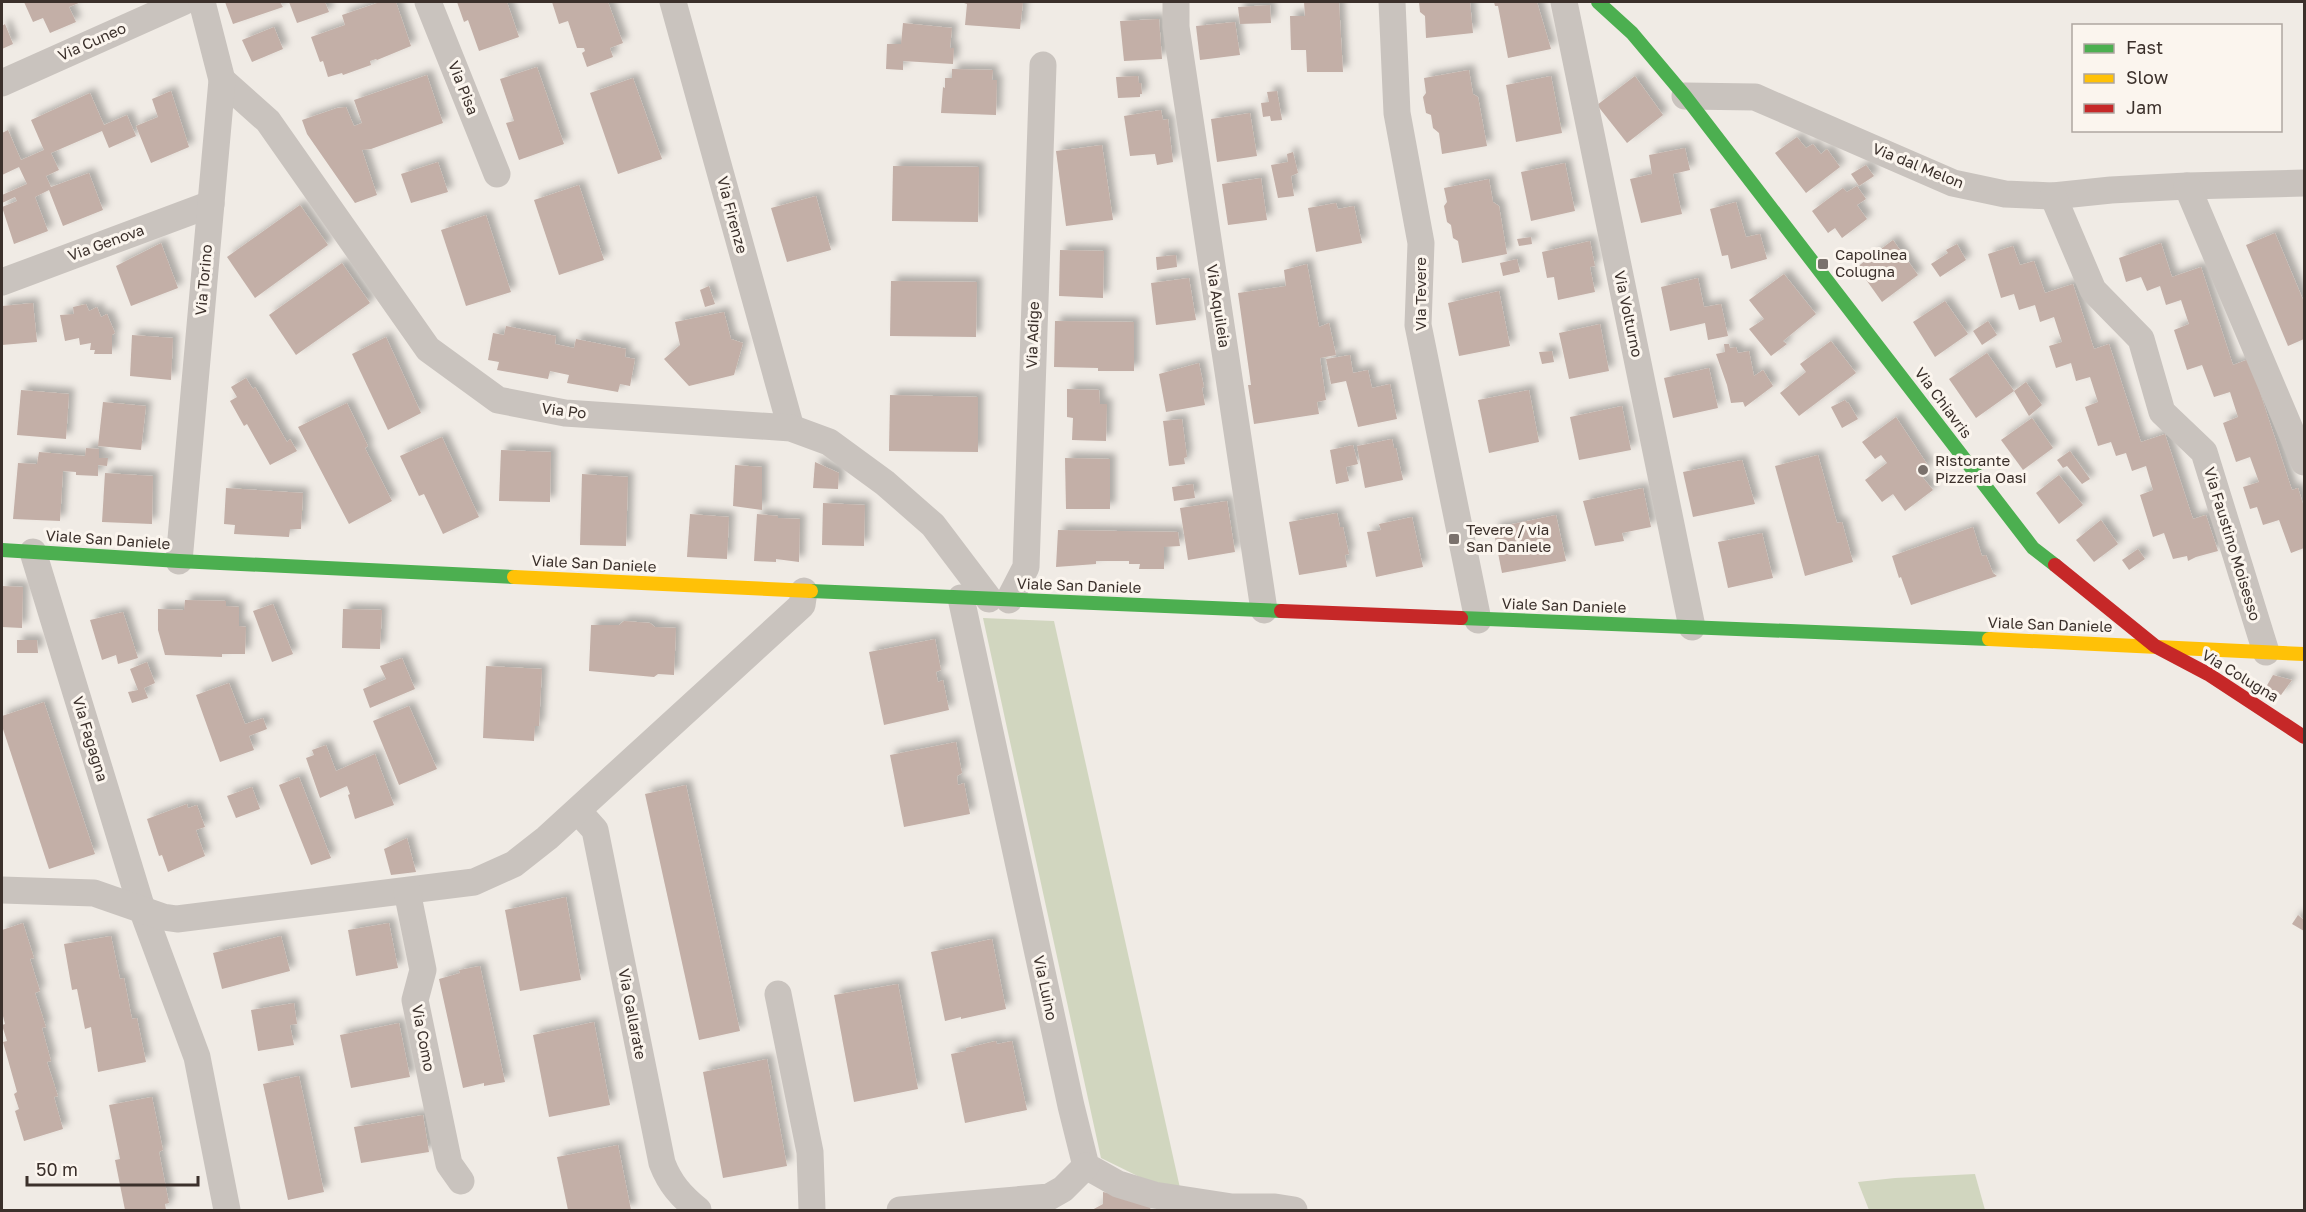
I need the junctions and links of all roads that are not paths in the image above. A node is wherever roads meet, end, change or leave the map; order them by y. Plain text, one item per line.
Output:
1 (183, 2) edge
2 (202, 2) edge
3 (428, 2) edge
4 (673, 2) edge
5 (1176, 2) edge
6 (1392, 2) edge
7 (1564, 2) edge
8 (1598, 2) edge
9 (1042, 65) dead end
10 (222, 80) junction
11 (2, 83) edge
12 (1685, 96) junction
13 (497, 174) dead end
14 (2304, 183) edge
15 (2187, 186) junction
16 (2053, 196) junction
17 (211, 204) junction
18 (2, 282) edge
19 (791, 428) junction
20 (2304, 462) edge
21 (2, 550) edge
22 (33, 552) junction
23 (179, 561) junction
24 (804, 591) junction
25 (961, 598) junction
26 (999, 600) junction
27 (1264, 610) junction
28 (1478, 620) junction
29 (1692, 627) junction
30 (2156, 646) junction
31 (2265, 652) junction
32 (2304, 654) edge
33 (2304, 737) edge
34 (578, 811) junction
35 (2, 890) edge
36 (407, 891) junction
37 (146, 917) junction
38 (778, 994) dead end
39 (1086, 1167) junction
40 (461, 1181) dead end
41 (227, 1210) edge
42 (698, 1210) edge
43 (812, 1210) edge
44 (900, 1210) edge
45 (1294, 1210) edge

1 - 11 street, Via Cuneo
2 - 10 street, Via Torino
3 - 13 street, Via Pisa
4 - 19 street, Via Firenze
5 - 27 street, Via Aquileia
6 - 28 street, Via Tevere
7 - 29 street, Via Volturno
8 - 12 street, Via Chiavris
9 - 26 street, Via Adige
10 - 17 street, Via Torino
10 - 19 street, Via Po
12 - 16 street, Via dal Melon
12 - 30 street, Via Chiavris
14 - 15 street, Via dal Melon
15 - 16 street, Via dal Melon
15 - 20 street
16 - 31 street, Via Faustino Moisesso
17 - 18 street, Via Genova
17 - 23 street, Via Torino
19 - 26 street, Via Po
21 - 22 street, Viale San Daniele
22 - 23 street, Viale San Daniele
22 - 37 street, Via Fagagna
23 - 24 street, Viale San Daniele
24 - 25 street, Viale San Daniele
24 - 34 street
25 - 26 street, Viale San Daniele
25 - 39 street, Via Luino
26 - 27 street, Viale San Daniele
27 - 28 street, Viale San Daniele
28 - 29 street, Viale San Daniele
29 - 30 street, Viale San Daniele
30 - 31 street
30 - 33 street, Via Colugna
31 - 32 street
34 - 36 street
34 - 42 street, Via Gallarate
35 - 37 street
36 - 37 street
36 - 40 street, Via Como
37 - 41 street
38 - 43 street
39 - 44 street
39 - 45 street

